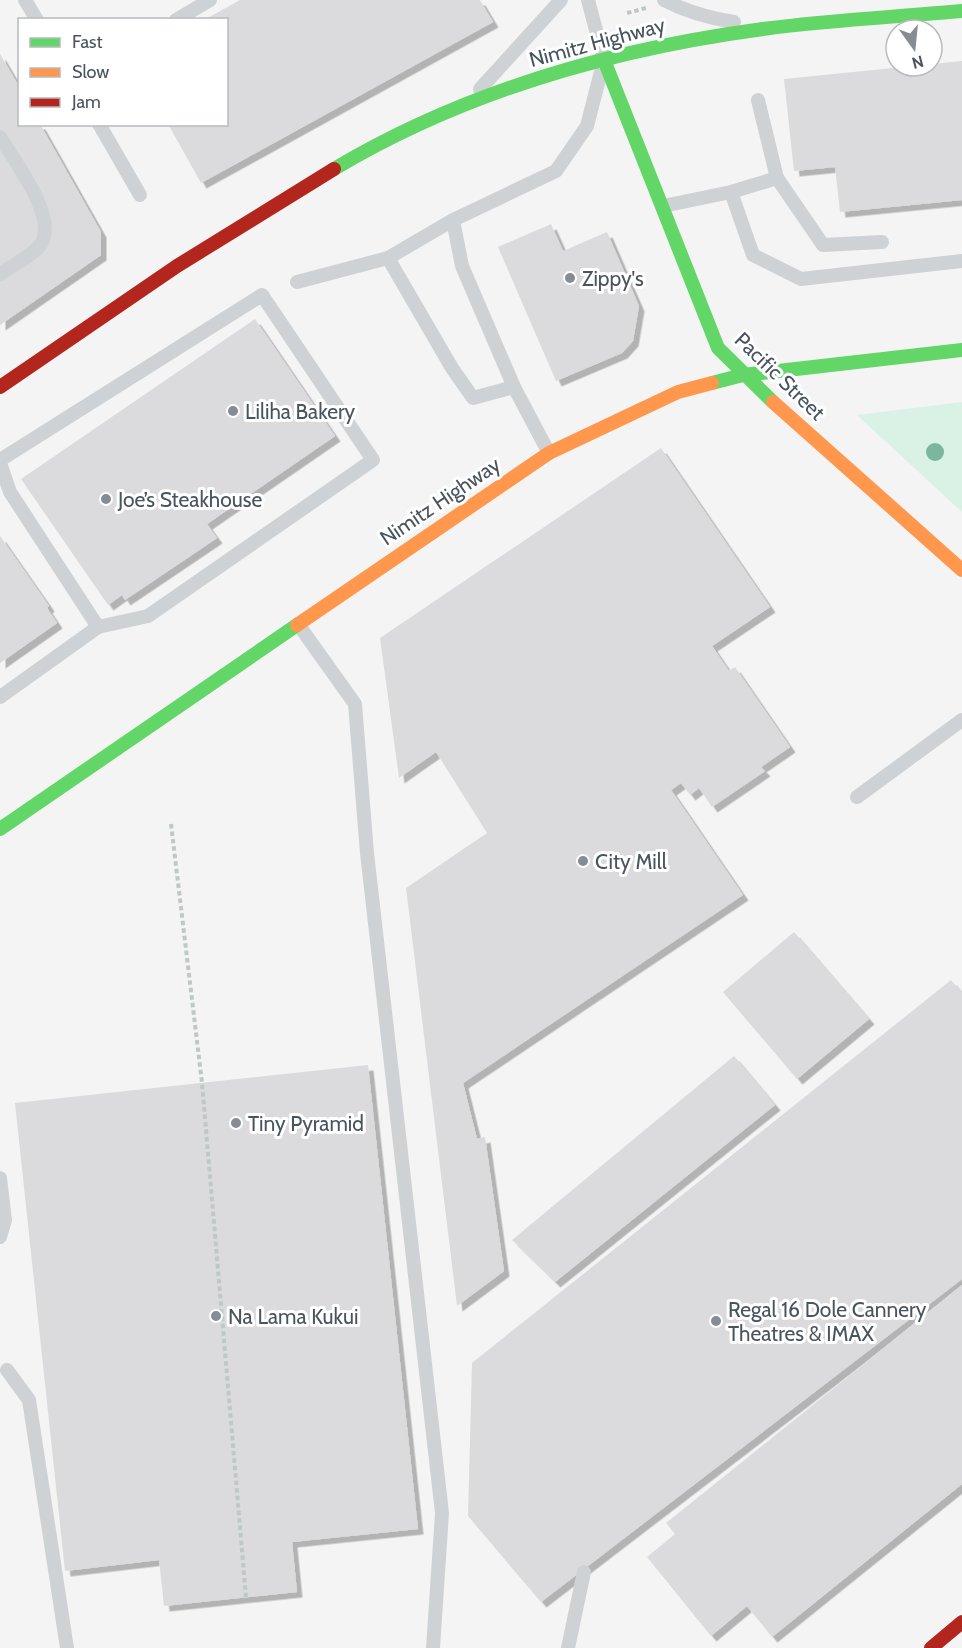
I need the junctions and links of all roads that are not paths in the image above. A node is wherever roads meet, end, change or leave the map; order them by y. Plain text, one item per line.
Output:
1 (25, 0) edge
2 (210, 0) edge
3 (561, 0) edge
4 (588, 0) edge
5 (664, 0) edge
6 (962, 11) edge
7 (36, 18) edge
8 (179, 18) edge
9 (775, 28) junction
10 (604, 60) junction
11 (758, 100) dead end
12 (465, 104) junction
13 (100, 126) edge
14 (0, 137) edge
15 (777, 178) junction
16 (731, 192) junction
17 (140, 195) dead end
18 (663, 206) junction
19 (453, 220) junction
20 (882, 242) dead end
21 (388, 258) junction
22 (962, 261) edge
23 (0, 274) edge
24 (297, 282) dead end
25 (962, 350) edge
26 (743, 375) junction
27 (0, 387) edge
28 (514, 387) junction
29 (549, 453) junction
30 (0, 462) edge
31 (962, 570) edge
32 (298, 624) junction
33 (98, 627) junction
34 (0, 697) edge
35 (962, 720) edge
36 (856, 797) dead end
37 (0, 829) edge
38 (0, 1178) edge
39 (0, 1237) edge
40 (7, 1370) dead end
41 (584, 1572) dead end
42 (962, 1622) edge
43 (67, 1648) edge
44 (434, 1648) edge
45 (568, 1648) edge
46 (931, 1648) edge

1 - 7 lane
2 - 8 lane
3 - 12 lane
4 - 10 lane
5 - 9 lane
6 - 9 main road, Nimitz Highway
9 - 10 main road, Nimitz Highway
10 - 12 main road, Nimitz Highway
10 - 18 main road, Pacific Street
10 - 19 lane
11 - 15 lane
12 - 27 main road, Nimitz Highway
13 - 17 lane
14 - 23 lane
15 - 16 lane
15 - 20 lane
16 - 18 lane
16 - 22 lane
18 - 26 main road, Pacific Street
19 - 21 lane
19 - 28 lane
21 - 24 lane
21 - 28 lane
25 - 26 main road, Nimitz Highway
26 - 29 main road, Nimitz Highway
26 - 31 main road, Pacific Street
28 - 29 lane
29 - 32 main road, Nimitz Highway
30 - 33 lane
30 - 33 lane
32 - 37 main road, Nimitz Highway
32 - 44 lane
33 - 34 lane
35 - 36 lane
38 - 39 lane
40 - 43 lane
41 - 45 lane
42 - 46 main road

